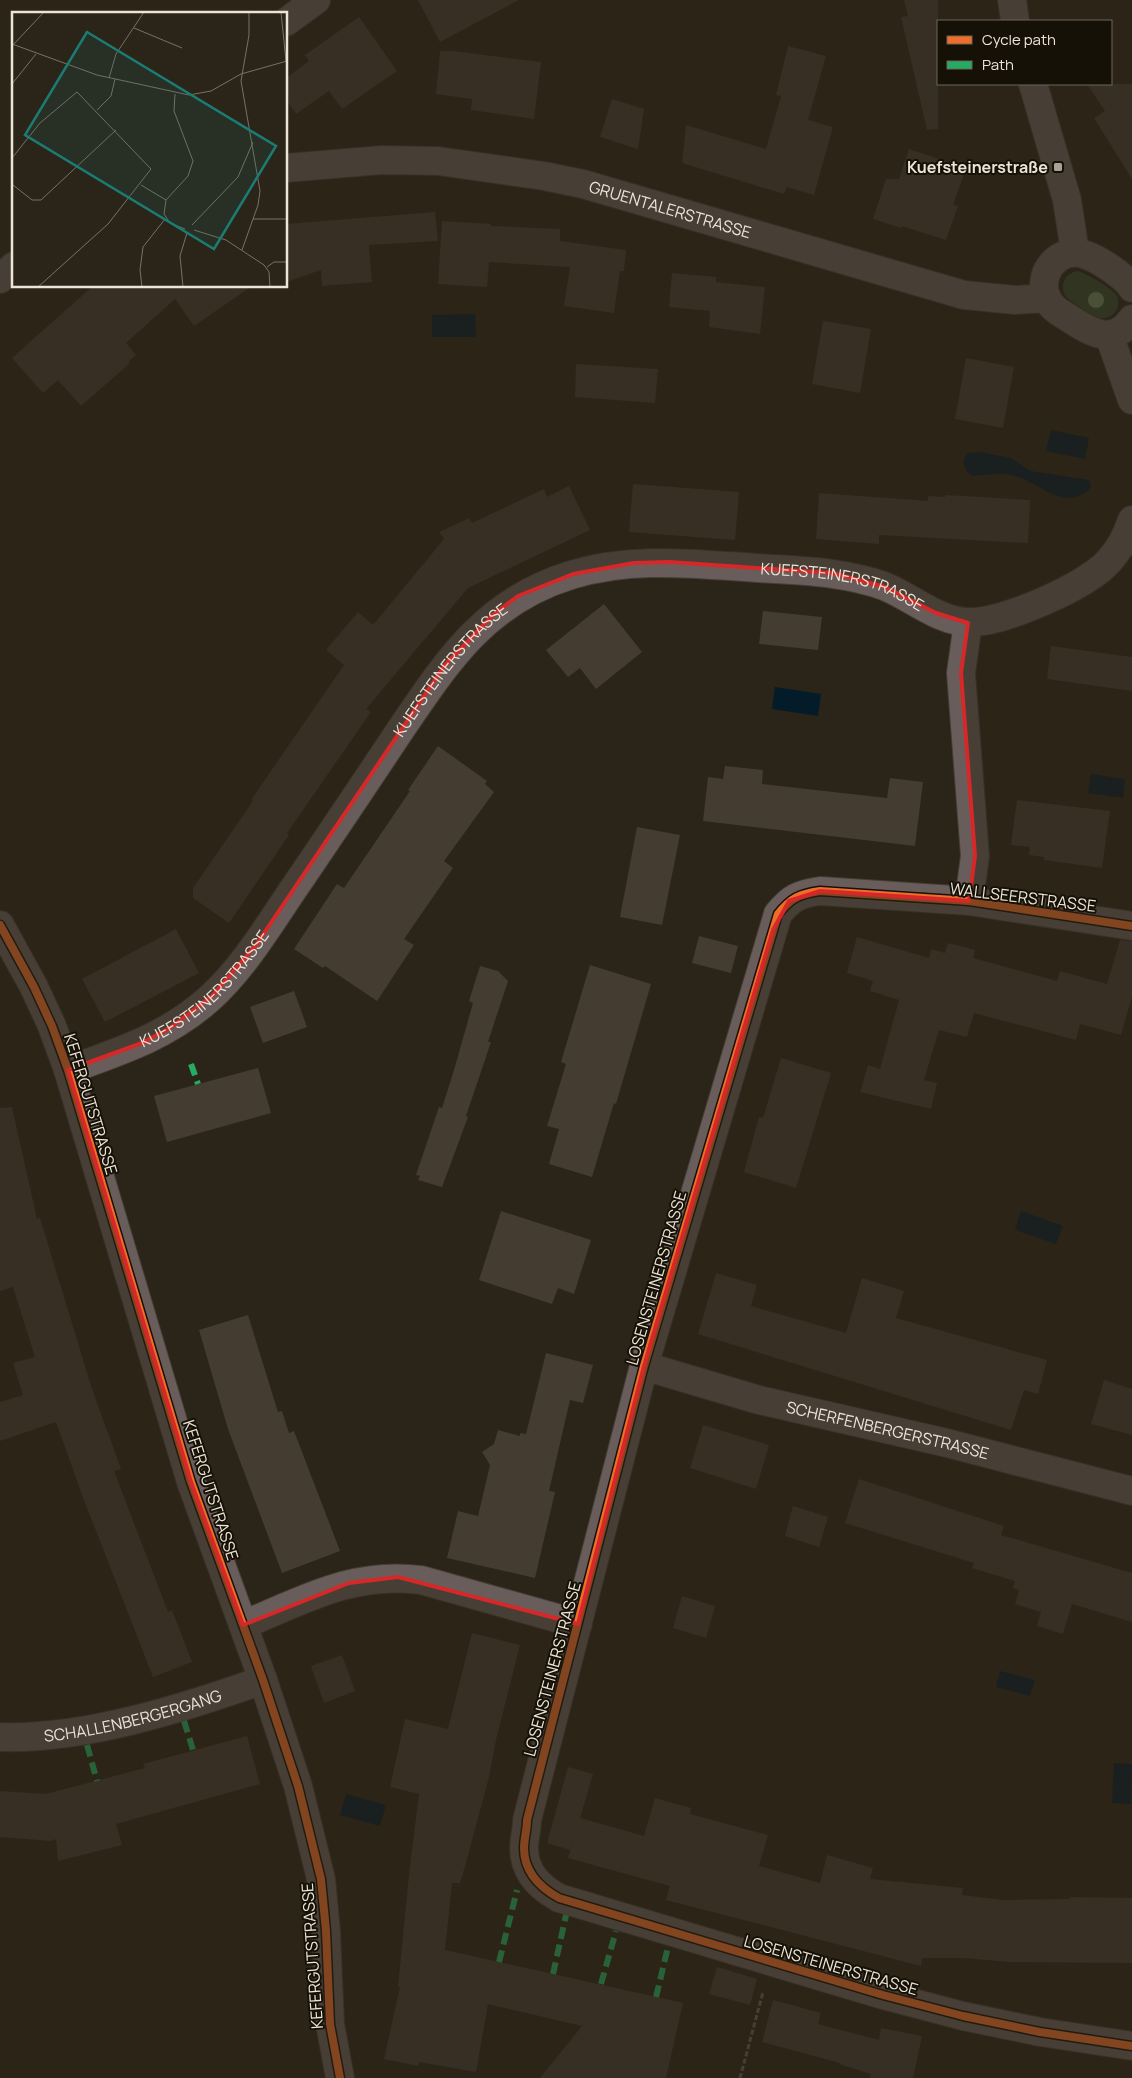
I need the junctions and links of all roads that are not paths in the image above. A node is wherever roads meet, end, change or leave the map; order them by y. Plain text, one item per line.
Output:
1 (316, 0) edge
2 (1012, 0) edge
3 (1015, 20) edge
4 (288, 21) edge
5 (1033, 85) edge
6 (288, 168) edge
7 (1075, 252) junction
8 (12, 268) edge
9 (0, 279) edge
10 (1132, 288) edge
11 (1047, 298) junction
12 (1132, 319) edge
13 (1109, 335) junction
14 (1132, 400) edge
15 (1129, 537) edge
16 (968, 623) junction
17 (820, 891) joint
18 (969, 901) junction
19 (0, 925) edge
20 (1132, 926) edge
21 (68, 1070) junction
22 (644, 1366) junction
23 (1132, 1491) edge
24 (578, 1624) junction
25 (243, 1625) junction
26 (263, 1680) junction
27 (0, 1737) edge
28 (1132, 2046) edge
29 (340, 2078) edge

1 - 4 street
2 - 3 street
5 - 7 street
6 - 11 street, GRUENTALERSTRASSE
7 - 10 street
7 - 11 street
8 - 9 street
11 - 13 street
12 - 13 street
13 - 14 street
15 - 16 street, KUEFSTEINERSTRASSE
16 - 18 street
16 - 21 street, KUEFSTEINERSTRASSE
17 - 18 street, WALLSEERSTRASSE
17 - 22 street, LOSENSTEINERSTRASSE
18 - 20 street, WALLSEERSTRASSE
19 - 21 street, KEFERGUTSTRASSE
21 - 25 street, KEFERGUTSTRASSE
22 - 23 street, SCHERFENBERGERSTRASSE
22 - 24 street, LOSENSTEINERSTRASSE
24 - 25 street, LOSENSTEINERSTRASSE
24 - 28 street, LOSENSTEINERSTRASSE
25 - 26 street, KEFERGUTSTRASSE
26 - 27 street, SCHALLENBERGERGANG
26 - 29 street, KEFERGUTSTRASSE

